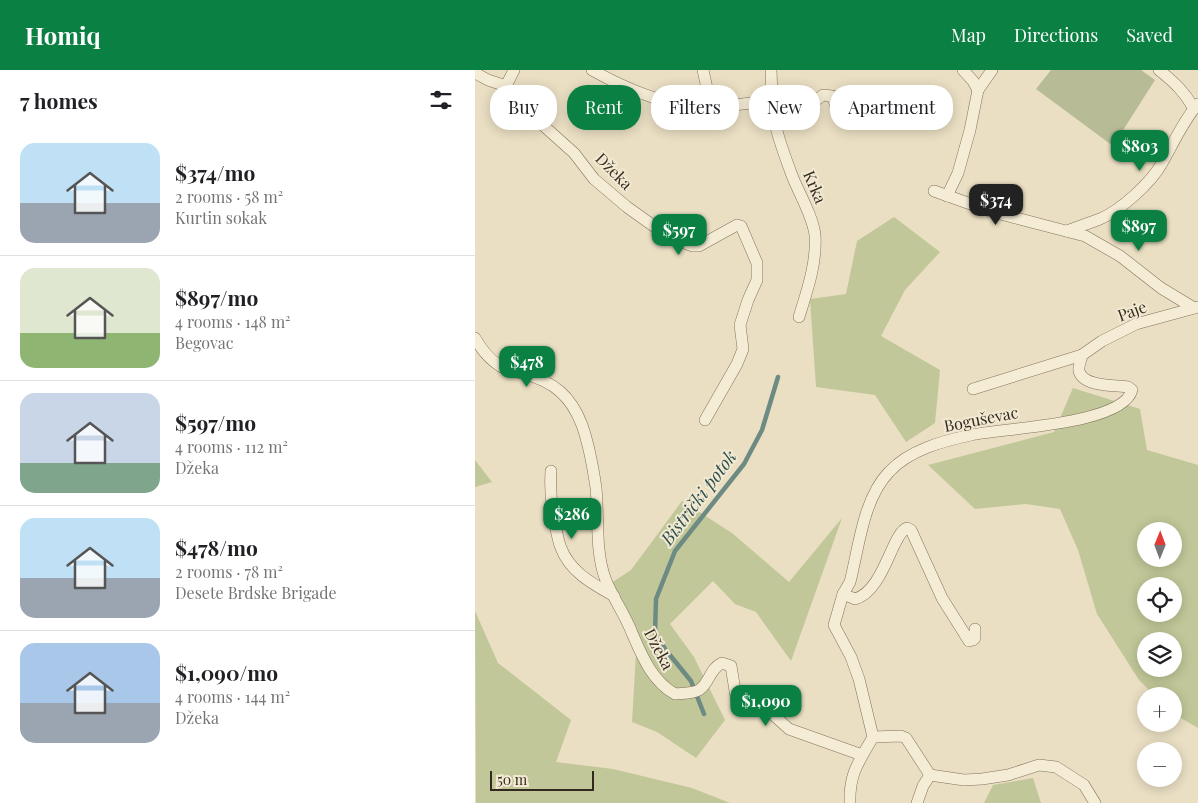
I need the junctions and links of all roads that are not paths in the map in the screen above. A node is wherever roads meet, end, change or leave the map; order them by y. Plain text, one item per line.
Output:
1 (514, 70) edge
2 (592, 70) edge
3 (703, 70) edge
4 (771, 70) edge
5 (963, 70) edge
6 (992, 70) edge
7 (1159, 70) edge
8 (475, 73) edge
9 (503, 85) edge
10 (506, 85) edge
11 (706, 85) edge
12 (772, 85) edge
13 (977, 90) junction
14 (651, 96) edge
15 (1196, 107) edge
16 (548, 130) edge
17 (777, 130) edge
18 (934, 192) dead end
19 (947, 196) junction
20 (1067, 231) junction
21 (1196, 307) edge
22 (799, 317) dead end
23 (475, 338) edge
24 (1082, 355) junction
25 (973, 389) dead end
26 (705, 420) dead end
27 (551, 471) dead end
28 (843, 594) junction
29 (615, 596) junction
30 (975, 629) dead end
31 (873, 737) junction
32 (862, 755) junction
33 (930, 775) junction
34 (851, 803) edge
35 (917, 803) edge
36 (1095, 803) edge

1 - 10 street
2 - 14 street
3 - 11 street
4 - 12 street, Krka
5 - 13 street
6 - 13 street
7 - 15 street
8 - 9 street, Džeka
13 - 19 street
15 - 20 street
16 - 26 street, Džeka
17 - 22 street, Krka
18 - 19 street
19 - 20 street
20 - 21 street
21 - 24 street, Paje
23 - 29 street, Džeka
24 - 25 street, Paje
24 - 28 street, Boguševac
27 - 29 street
28 - 30 street
28 - 31 street, Boguševac
29 - 32 street, Džeka
31 - 32 street
31 - 33 street
32 - 34 street
33 - 35 street
33 - 36 street

